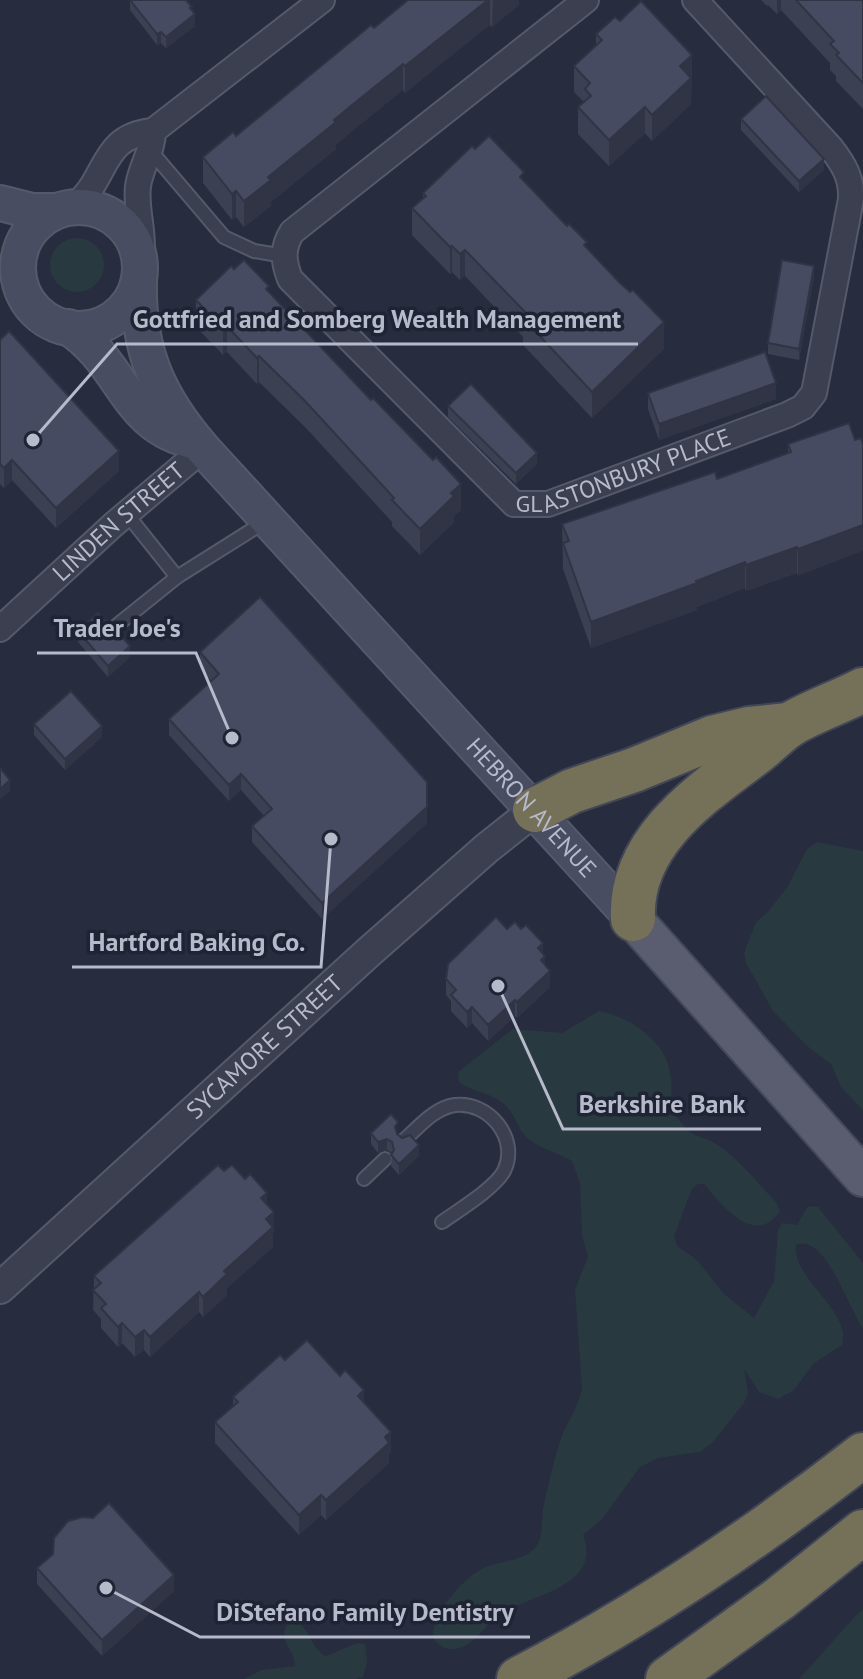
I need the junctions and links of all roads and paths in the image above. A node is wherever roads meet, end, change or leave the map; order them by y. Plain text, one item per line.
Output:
1 (322, 0) edge
2 (586, 0) edge
3 (695, 0) edge
4 (152, 140) junction
5 (0, 203) edge
6 (64, 209) junction
7 (0, 243) edge
8 (284, 256) junction
9 (139, 271) junction
10 (19, 274) junction
11 (68, 327) junction
12 (200, 446) junction
13 (126, 513) junction
14 (269, 520) junction
15 (177, 577) junction
16 (116, 626) edge
17 (0, 629) edge
18 (863, 690) edge
19 (789, 725) junction
20 (535, 810) junction
21 (633, 919) junction
22 (404, 1140) edge
23 (385, 1159) dead end
24 (863, 1177) edge
25 (364, 1179) dead end
26 (442, 1222) dead end
27 (0, 1288) edge
28 (863, 1455) edge
29 (863, 1532) edge
30 (519, 1679) edge
31 (668, 1679) edge

1 - 4 street
2 - 8 street
3 - 8 street, GLASTONBURY PLACE
4 - 6 street
4 - 8 lane
4 - 9 street
5 - 6 main road
6 - 9 main road
6 - 10 main road
7 - 10 main road
9 - 11 main road
9 - 12 main road, HEBRON AVENUE
10 - 11 main road
11 - 12 main road, HEBRON AVENUE
12 - 13 street, LINDEN STREET
12 - 14 main road, HEBRON AVENUE
13 - 15 lane
13 - 17 street, LINDEN STREET
14 - 15 lane
14 - 20 main road, HEBRON AVENUE
15 - 16 lane
18 - 19 highway
19 - 20 highway
19 - 21 highway
20 - 21 main road, HEBRON AVENUE
20 - 27 street, SYCAMORE STREET
21 - 24 main road, HEBRON AVENUE
22 - 26 lane
23 - 25 lane
28 - 30 highway
29 - 31 highway

